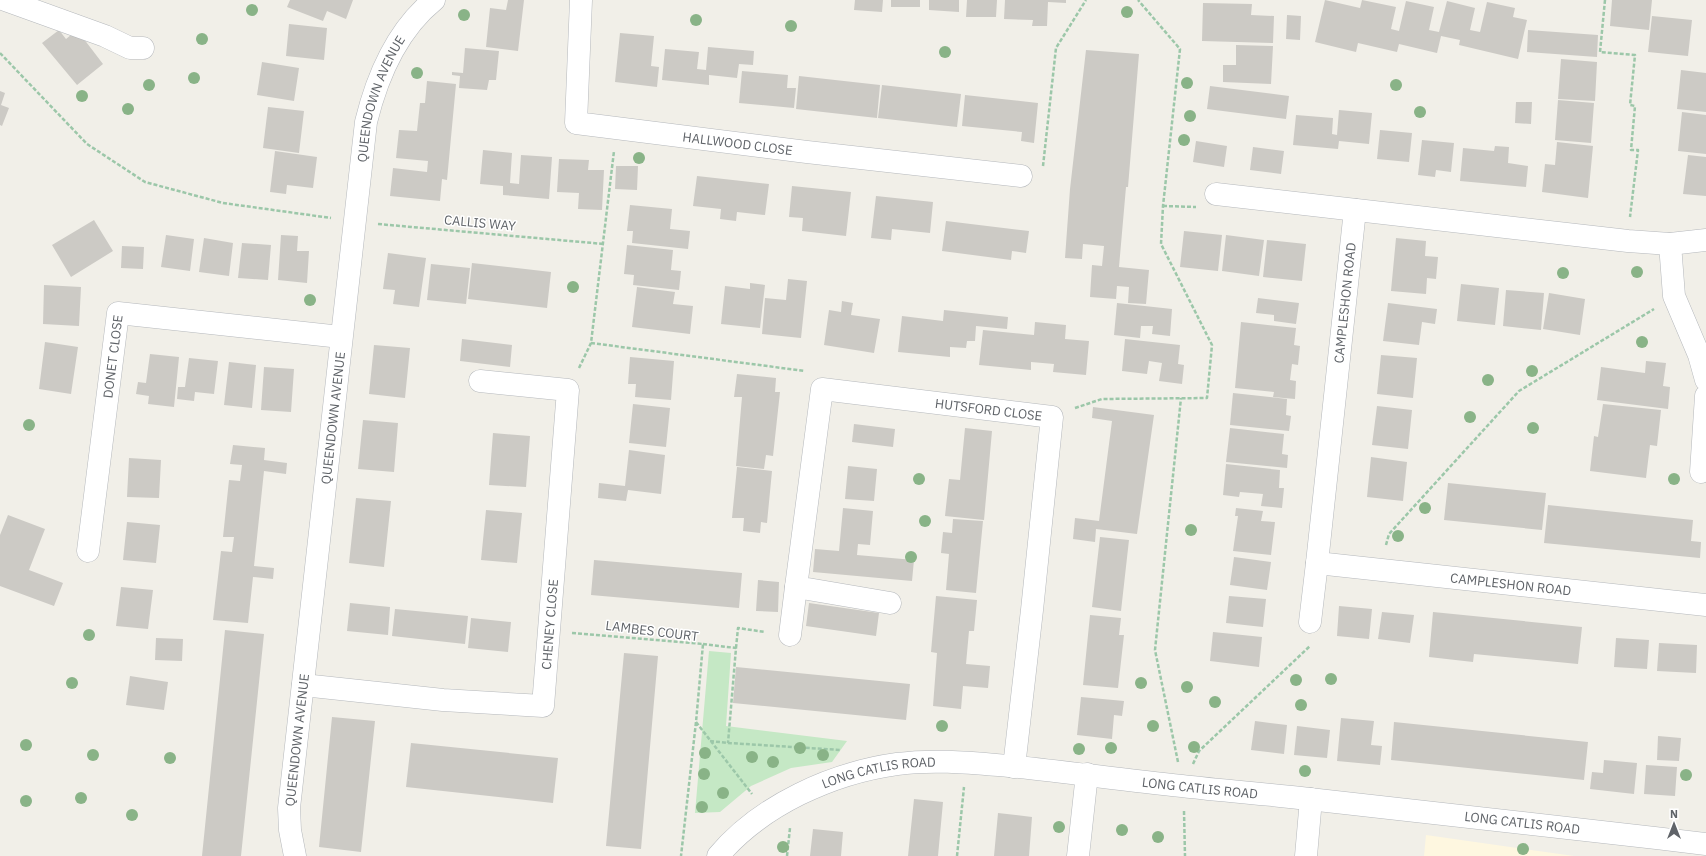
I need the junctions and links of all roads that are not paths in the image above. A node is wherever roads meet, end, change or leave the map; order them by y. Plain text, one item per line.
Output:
1 (5, 0) edge
2 (434, 0) edge
3 (581, 0) edge
4 (143, 48) dead end
5 (1021, 176) road end
6 (1216, 194) road end
7 (1354, 210) junction
8 (1706, 240) edge
9 (1670, 244) junction
10 (342, 337) junction
11 (1706, 380) edge
12 (480, 381) dead end
13 (1706, 396) edge
14 (1701, 472) dead end
15 (88, 551) dead end
16 (1316, 563) junction
17 (796, 587) junction
18 (890, 603) dead end
19 (1706, 605) edge
20 (1310, 622) road end
21 (790, 635) road end
22 (303, 685) junction
23 (1014, 767) junction
24 (1087, 774) junction
25 (1311, 799) junction
26 (1706, 844) edge
27 (295, 856) edge
28 (718, 856) edge
29 (1078, 856) edge
30 (1306, 856) edge

1 - 4 street
2 - 10 street, QUEENDOWN AVENUE
3 - 5 street, HALLWOOD CLOSE
6 - 7 street
7 - 9 street
7 - 16 street, CAMPLESHON ROAD
8 - 9 street
9 - 11 street
10 - 15 street, DONET CLOSE
10 - 22 street, QUEENDOWN AVENUE
12 - 22 street, CHENEY CLOSE
13 - 14 street
16 - 19 street, CAMPLESHON ROAD
16 - 20 street, CAMPLESHON ROAD
17 - 18 street
17 - 21 street
17 - 23 street, HUTSFORD CLOSE
22 - 27 street, QUEENDOWN AVENUE
23 - 24 street, LONG CATLIS ROAD
23 - 28 street, LONG CATLIS ROAD
24 - 25 street, LONG CATLIS ROAD
24 - 29 street
25 - 26 street, LONG CATLIS ROAD
25 - 30 street

